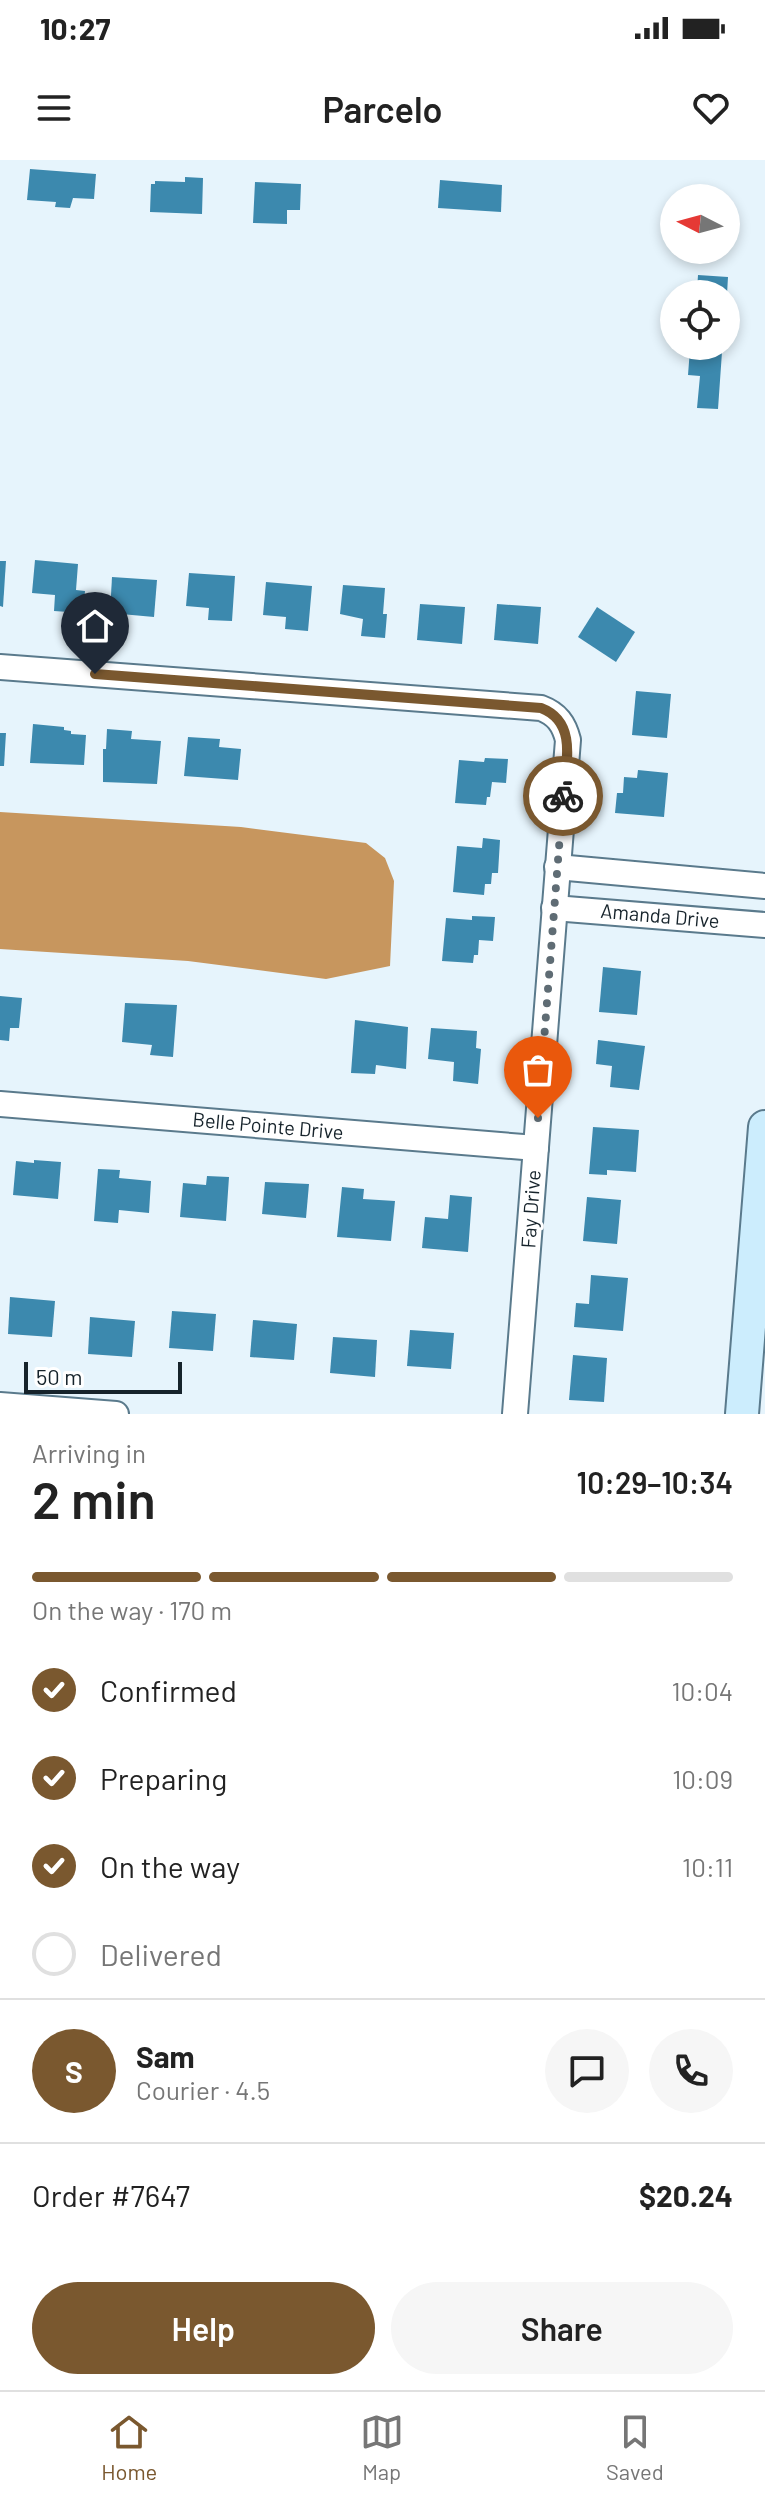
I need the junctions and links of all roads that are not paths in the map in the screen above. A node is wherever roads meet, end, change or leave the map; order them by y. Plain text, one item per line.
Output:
1 (0, 667) edge
2 (557, 867) junction
3 (765, 886) edge
4 (554, 908) junction
5 (765, 925) edge
6 (0, 1104) edge
7 (765, 1127) edge
8 (536, 1148) junction
9 (757, 1330) edge
10 (0, 1405) edge
11 (116, 1414) edge
12 (515, 1414) edge
13 (742, 1414) edge

1 - 2 street, Fay Drive
2 - 3 street, Amanda Drive
2 - 4 street, Fay Drive
4 - 5 street, Amanda Drive
4 - 8 street, Fay Drive
6 - 8 street, Belle Pointe Drive
7 - 9 main road
8 - 12 street, Fay Drive
9 - 13 main road
10 - 11 street

